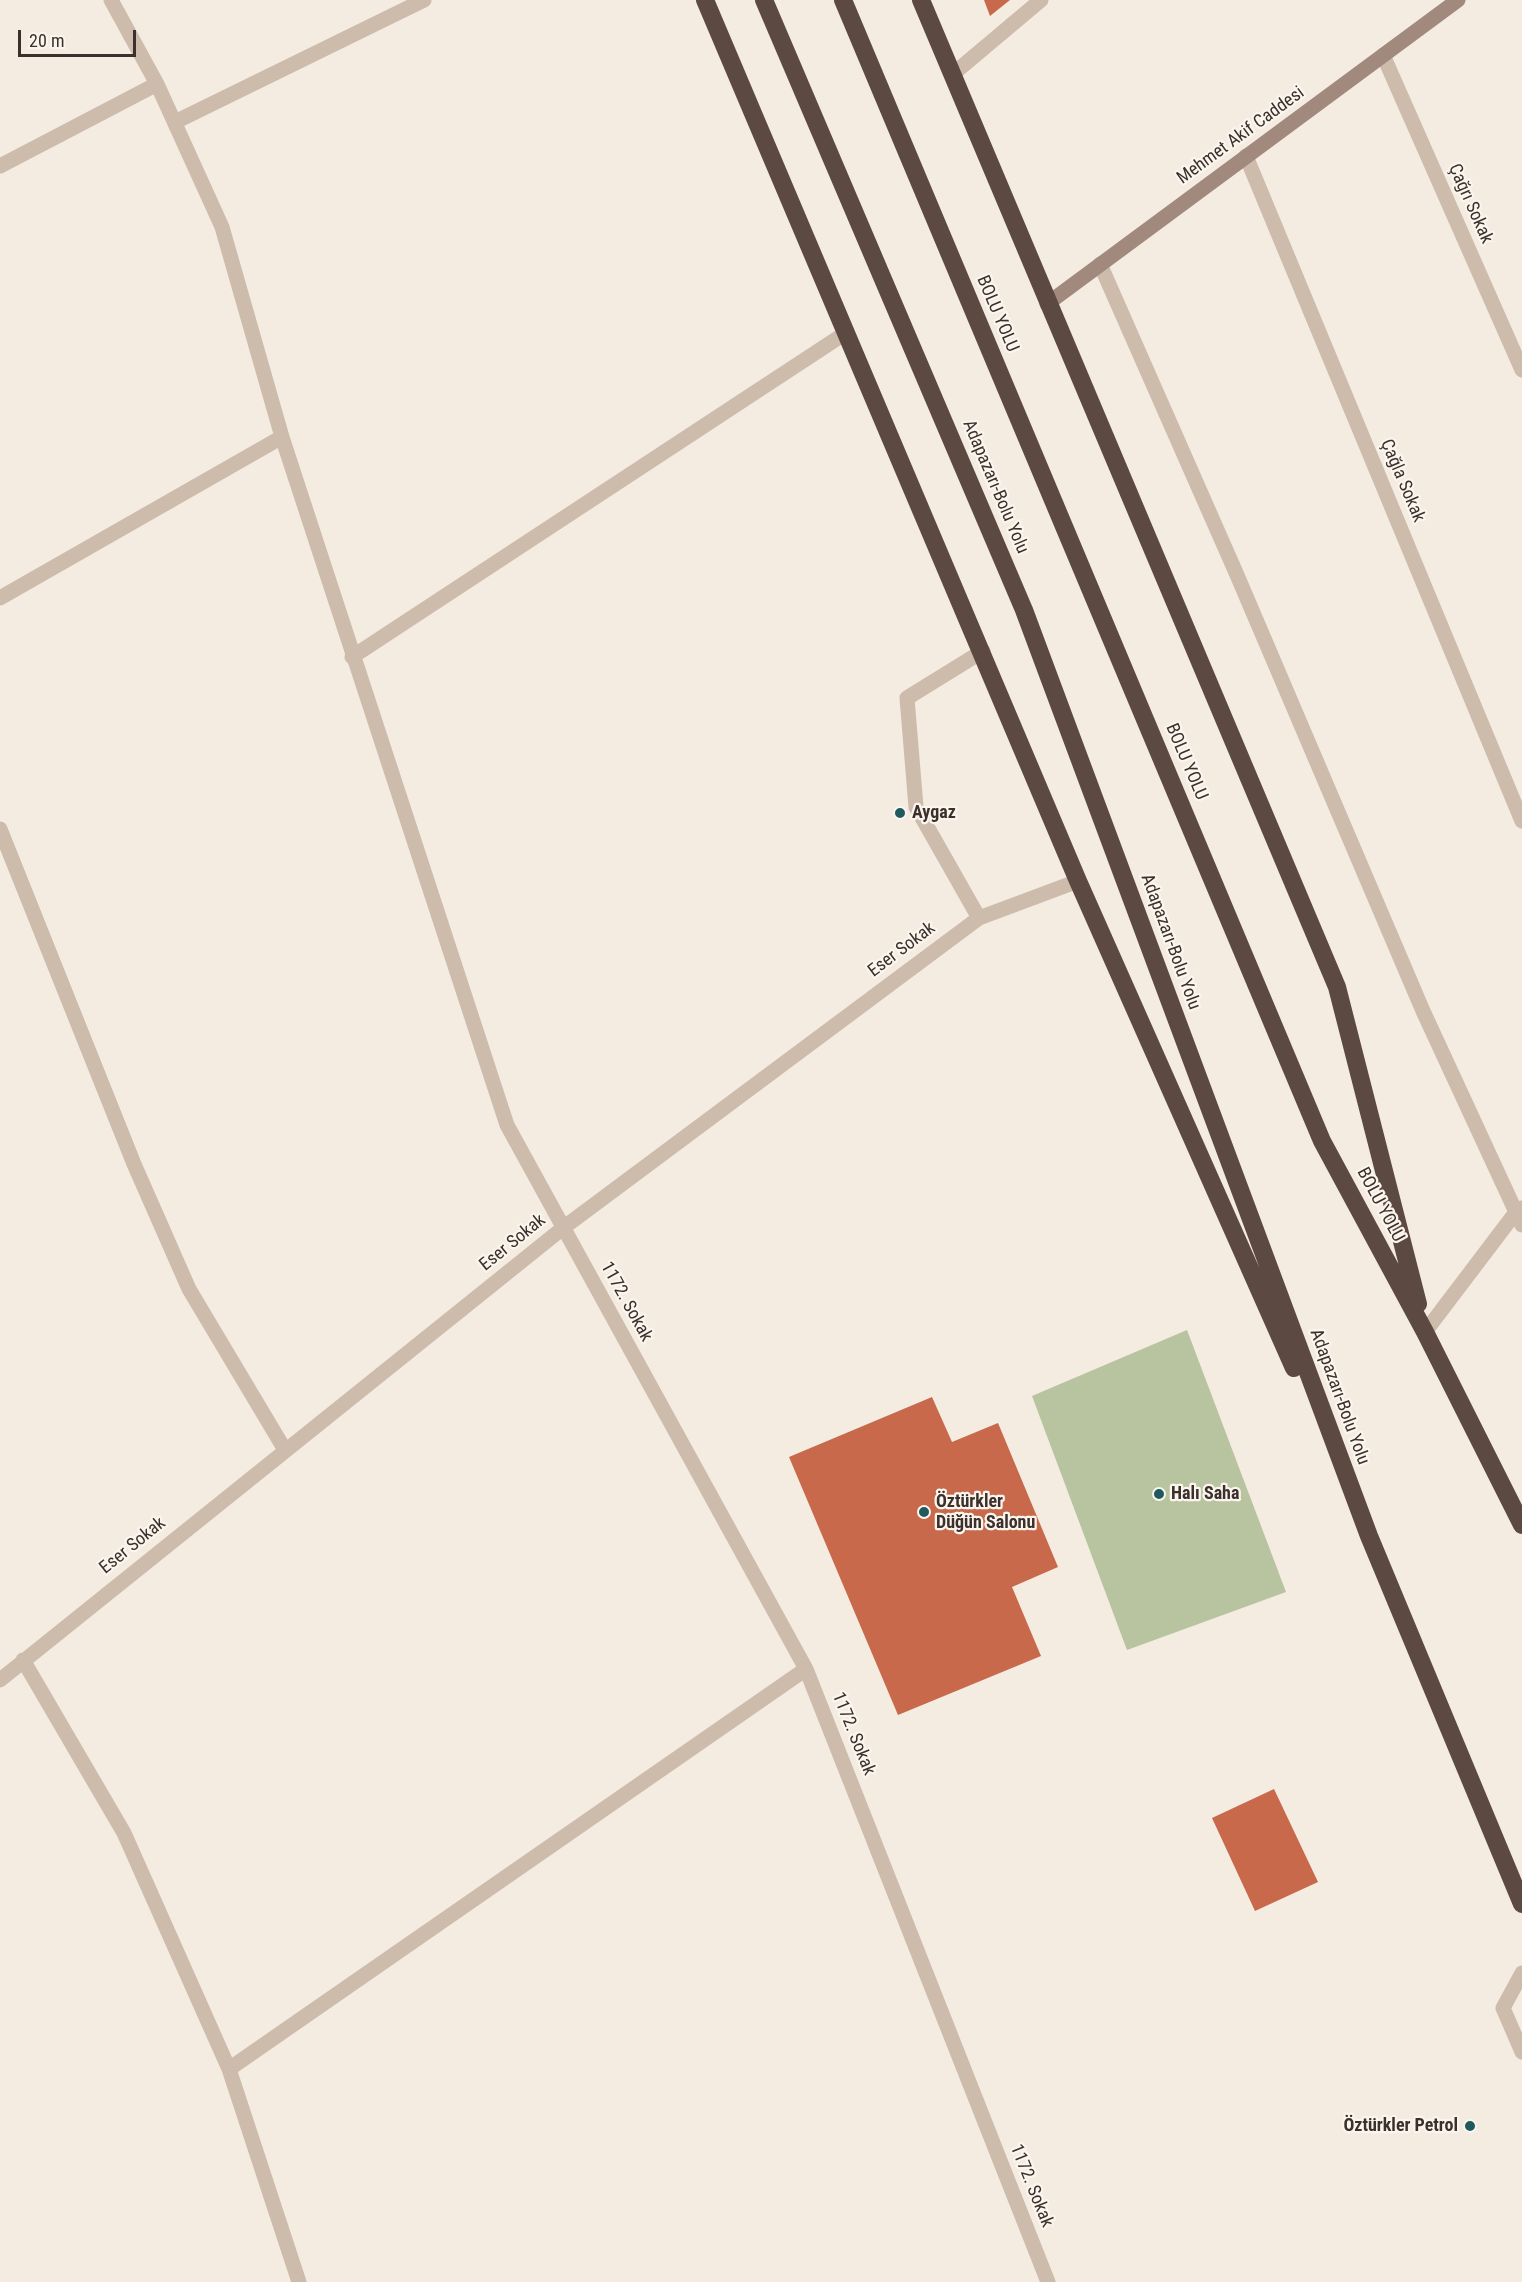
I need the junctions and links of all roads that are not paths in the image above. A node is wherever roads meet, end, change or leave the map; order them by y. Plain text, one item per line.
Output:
1 (111, 0) edge
2 (424, 0) edge
3 (705, 0) edge
4 (764, 0) edge
5 (843, 0) edge
6 (921, 0) edge
7 (1041, 0) edge
8 (1458, 0) edge
9 (1383, 55) junction
10 (953, 74) junction
11 (157, 84) junction
12 (175, 122) junction
13 (1246, 156) junction
14 (0, 166) edge
15 (1100, 264) junction
16 (1047, 304) junction
17 (847, 332) junction
18 (1522, 370) edge
19 (282, 437) junction
20 (0, 598) edge
21 (983, 651) junction
22 (352, 657) junction
23 (1522, 821) edge
24 (0, 829) edge
25 (1078, 881) junction
26 (979, 918) junction
27 (1520, 1215) edge
28 (563, 1228) junction
29 (1425, 1332) junction
30 (285, 1450) junction
31 (1522, 1525) edge
32 (1369, 1536) junction
33 (23, 1660) junction
34 (806, 1669) junction
35 (0, 1680) edge
36 (1522, 1904) edge
37 (1522, 1973) edge
38 (1522, 2052) edge
39 (229, 2069) junction
40 (299, 2282) edge
41 (1048, 2282) edge

1 - 11 street, 1172. Sokak
2 - 12 street
3 - 17 highway
4 - 32 highway, Adapazarı-Bolu Yolu
5 - 29 highway, BOLU YOLU
6 - 10 highway
7 - 10 street
8 - 9 main road, Mehmet Akif Caddesi
9 - 13 main road, Mehmet Akif Caddesi
9 - 18 street, Çağrı Sokak
10 - 16 highway
11 - 12 street, 1172. Sokak
11 - 14 street
12 - 19 street, 1172. Sokak
13 - 15 main road, Mehmet Akif Caddesi
13 - 23 street, Çağla Sokak
15 - 16 main road, Mehmet Akif Caddesi
15 - 27 street
16 - 29 highway
17 - 21 highway
17 - 22 street
19 - 20 street
19 - 22 street, 1172. Sokak
21 - 25 highway
21 - 26 street
22 - 28 street, 1172. Sokak
24 - 30 street
25 - 26 street, Eser Sokak
25 - 32 highway
26 - 28 street, Eser Sokak
27 - 29 street
28 - 30 street, Eser Sokak
28 - 34 street, 1172. Sokak
29 - 31 highway, BOLU YOLU
30 - 33 street, Eser Sokak
32 - 36 highway, Adapazarı-Bolu Yolu
33 - 35 street, Eser Sokak
33 - 39 street
34 - 39 street
34 - 41 street, 1172. Sokak
37 - 38 street
39 - 40 street

